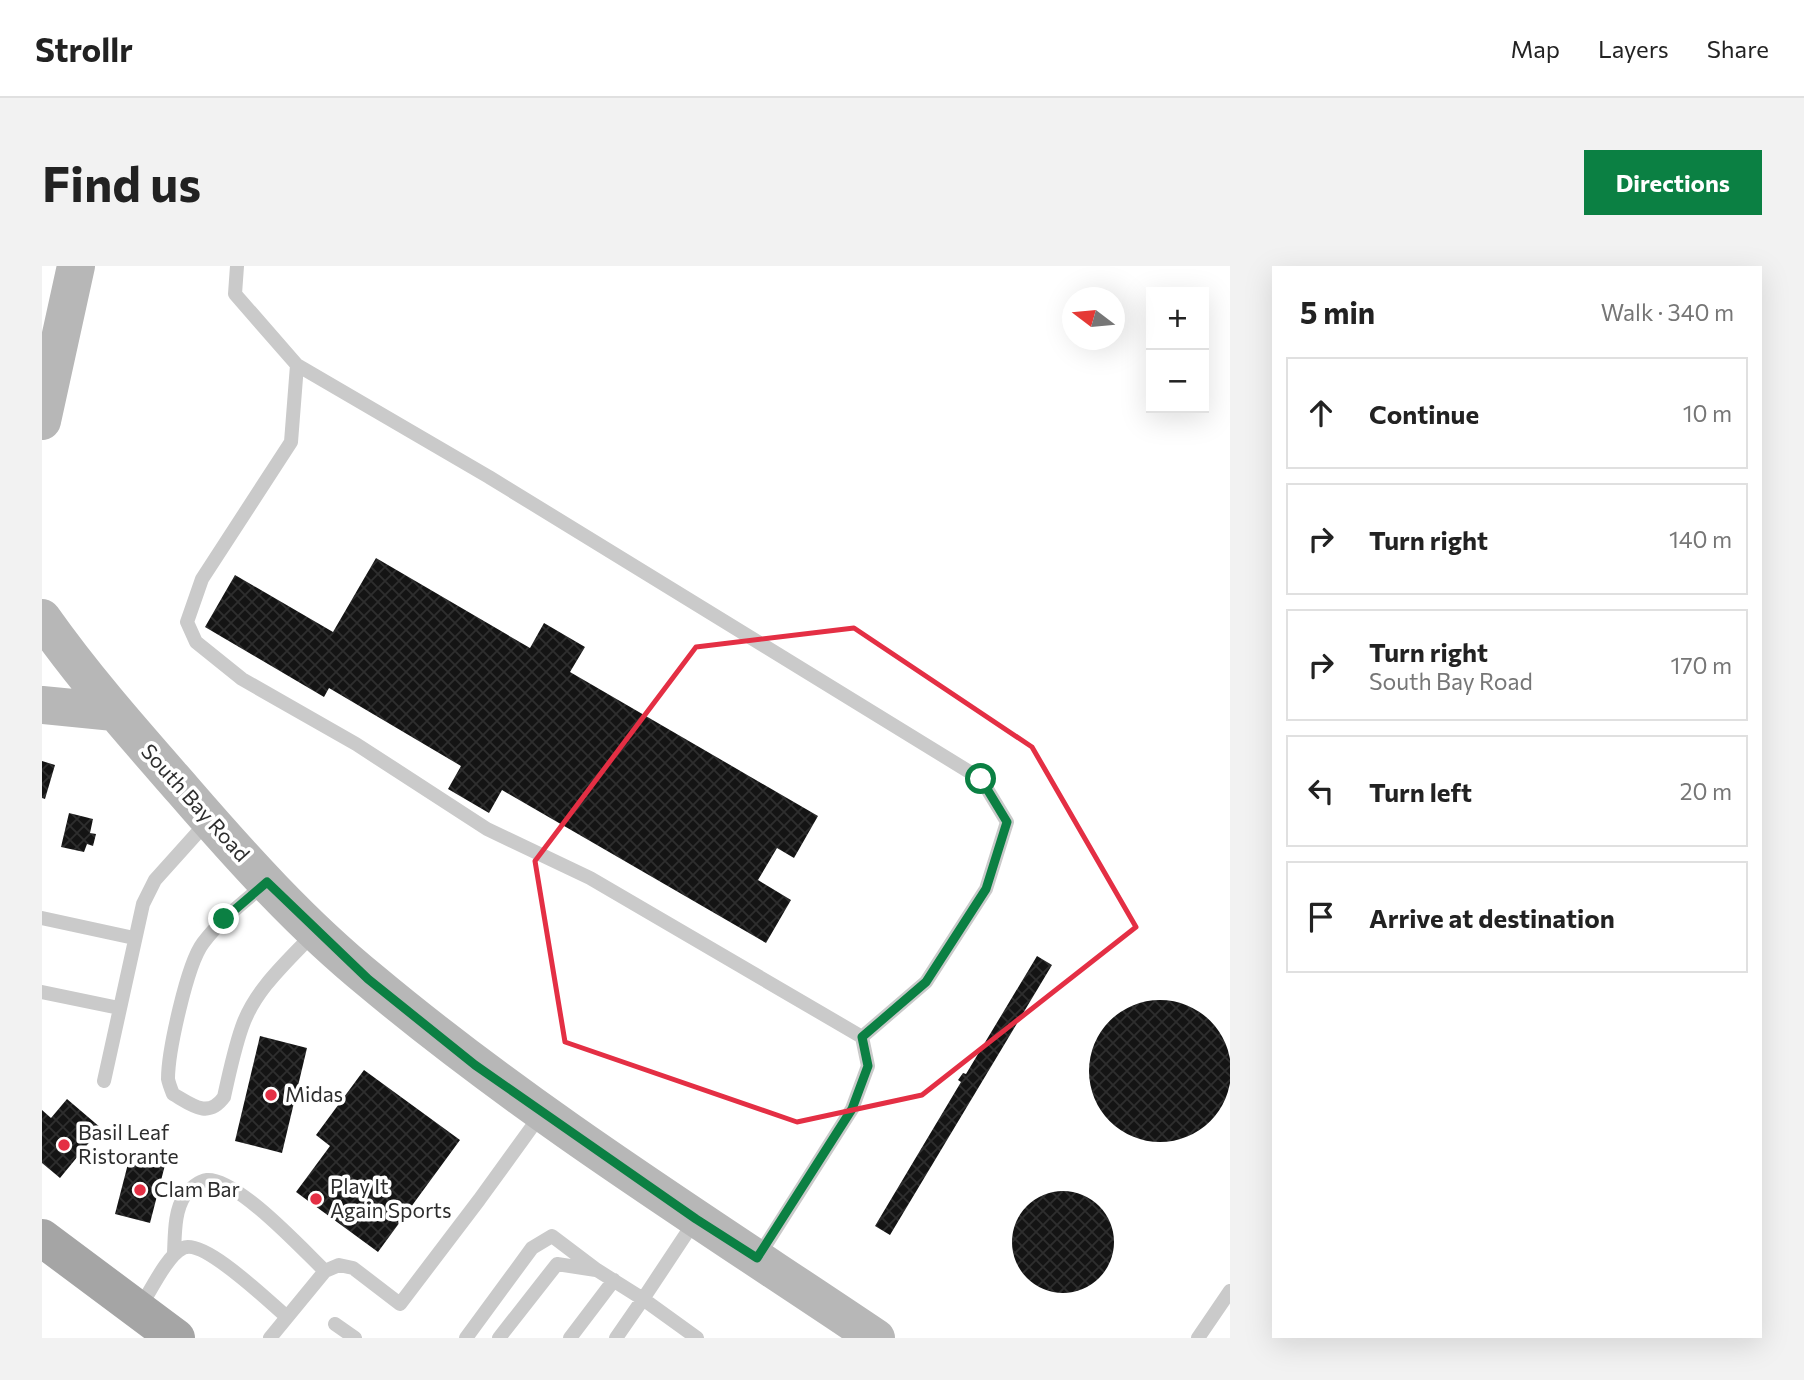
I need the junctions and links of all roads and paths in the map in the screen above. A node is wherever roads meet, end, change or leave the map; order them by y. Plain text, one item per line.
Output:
1 (76, 266) edge
2 (237, 266) edge
3 (54, 326) edge
4 (297, 365) junction
5 (42, 421) edge
6 (42, 618) edge
7 (42, 705) edge
8 (114, 712) junction
9 (209, 820) junction
10 (267, 882) junction
11 (42, 918) edge
12 (316, 931) junction
13 (134, 938) junction
14 (42, 992) edge
15 (119, 1008) junction
16 (862, 1037) junction
17 (104, 1081) dead end
18 (542, 1112) junction
19 (696, 1219) junction
20 (44, 1241) edge
21 (174, 1253) junction
22 (757, 1258) junction
23 (597, 1270) junction
24 (326, 1271) junction
25 (614, 1280) junction
26 (1230, 1290) edge
27 (643, 1299) junction
28 (138, 1310) junction
29 (287, 1318) junction
30 (335, 1324) dead end
31 (871, 1336) edge
32 (176, 1338) edge
33 (270, 1338) edge
34 (355, 1338) edge
35 (466, 1338) edge
36 (499, 1338) edge
37 (570, 1338) edge
38 (616, 1338) edge
39 (697, 1338) edge
40 (1198, 1338) edge

1 - 3 main road
2 - 4 lane
3 - 5 main road
4 - 16 lane
4 - 16 lane
6 - 8 main road, South Bay Road
7 - 8 main road
8 - 9 main road, South Bay Road
9 - 10 main road, South Bay Road
9 - 13 lane
10 - 12 main road, South Bay Road
10 - 12 lane
11 - 13 lane
12 - 18 main road, South Bay Road
13 - 15 lane
14 - 15 lane
15 - 17 lane
16 - 22 lane
18 - 19 main road, South Bay Road
18 - 24 lane
19 - 22 main road, South Bay Road
19 - 27 lane
20 - 28 main road
21 - 24 lane
21 - 28 lane
21 - 29 lane
22 - 31 main road, South Bay Road
23 - 25 lane
23 - 35 lane
23 - 36 lane
24 - 29 lane
25 - 27 lane
25 - 37 lane
26 - 40 lane
27 - 38 lane
27 - 39 lane
28 - 32 main road
29 - 33 lane
30 - 34 lane

